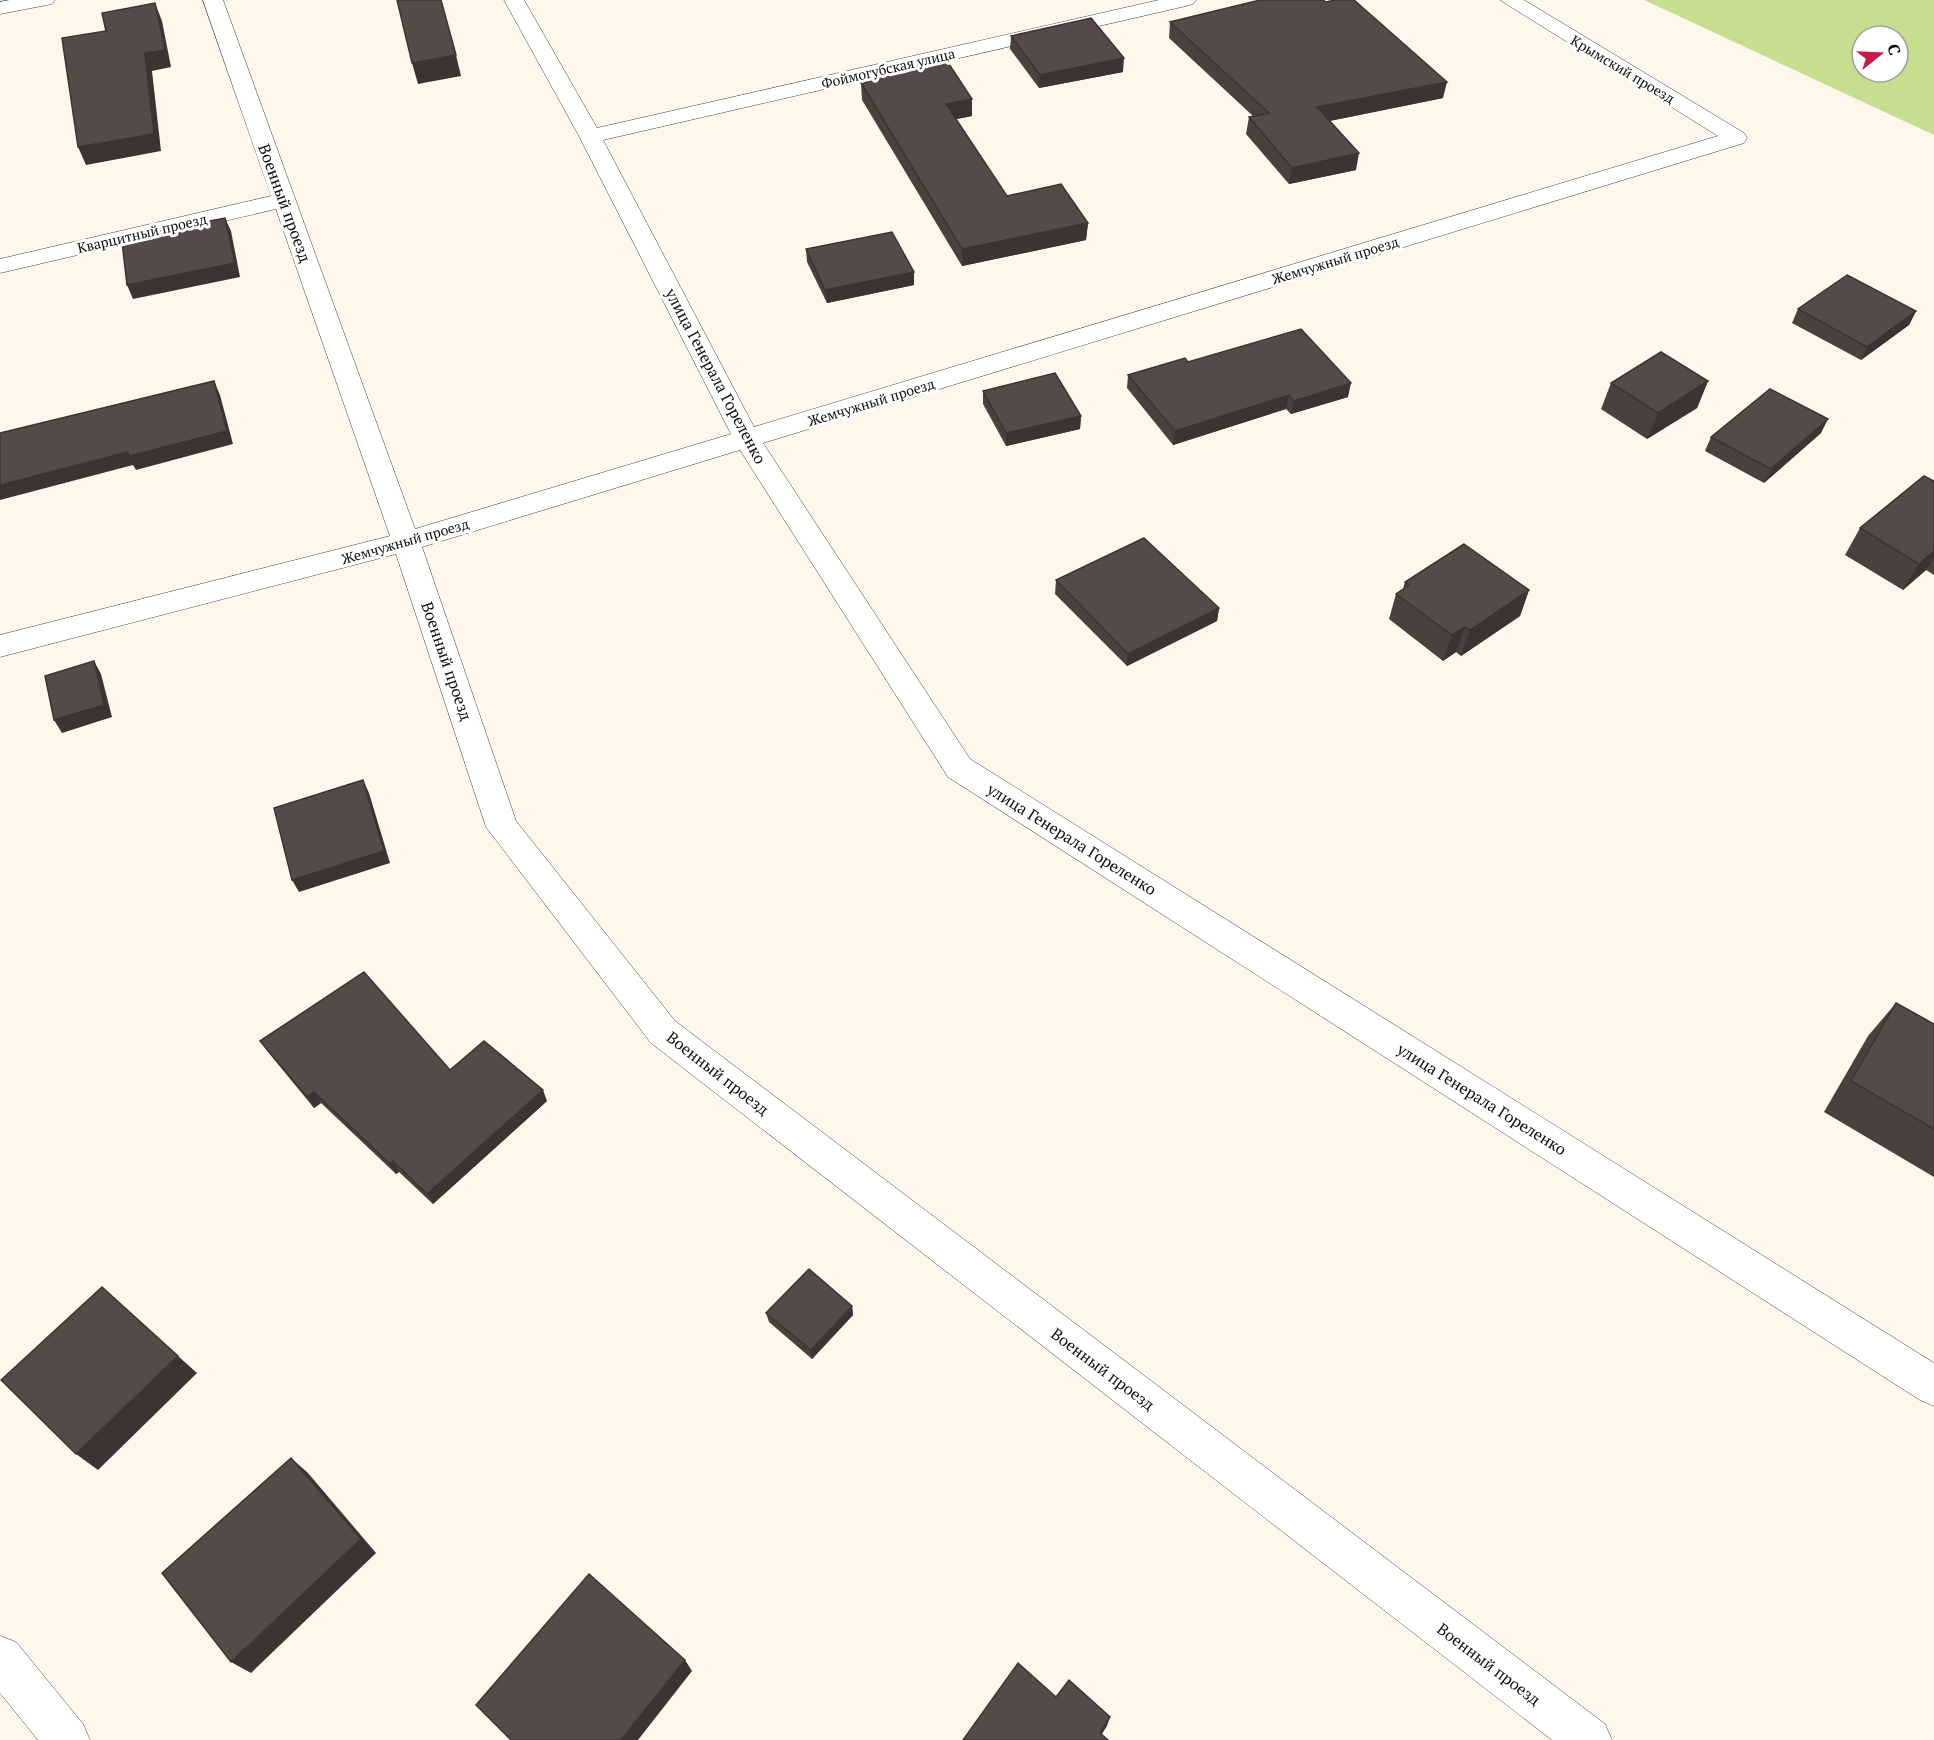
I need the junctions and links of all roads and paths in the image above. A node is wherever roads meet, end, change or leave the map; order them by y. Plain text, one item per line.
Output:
1 (45, 0) edge
2 (213, 0) edge
3 (514, 0) edge
4 (1186, 0) edge
5 (1510, 0) edge
6 (0, 8) edge
7 (590, 136) junction
8 (1736, 138) joint
9 (284, 200) junction
10 (0, 266) edge
11 (747, 440) junction
12 (406, 542) junction
13 (0, 646) edge
14 (1934, 1386) edge
15 (0, 1658) edge
16 (67, 1740) edge
17 (1589, 1740) edge

1 - 6 street
2 - 9 street, Военный проезд
3 - 7 street, улица Генерала Гореленко
4 - 7 street, Фоймогубская улица
5 - 8 street, Крымский проезд
7 - 11 street, улица Генерала Гореленко
8 - 11 street, Жемчужный проезд
9 - 10 street, Кварцитный проезд
9 - 12 street, Военный проезд
11 - 12 street, Жемчужный проезд
11 - 14 street, улица Генерала Гореленко
12 - 13 street, Жемчужный проезд
12 - 17 street, Военный проезд
15 - 16 street

